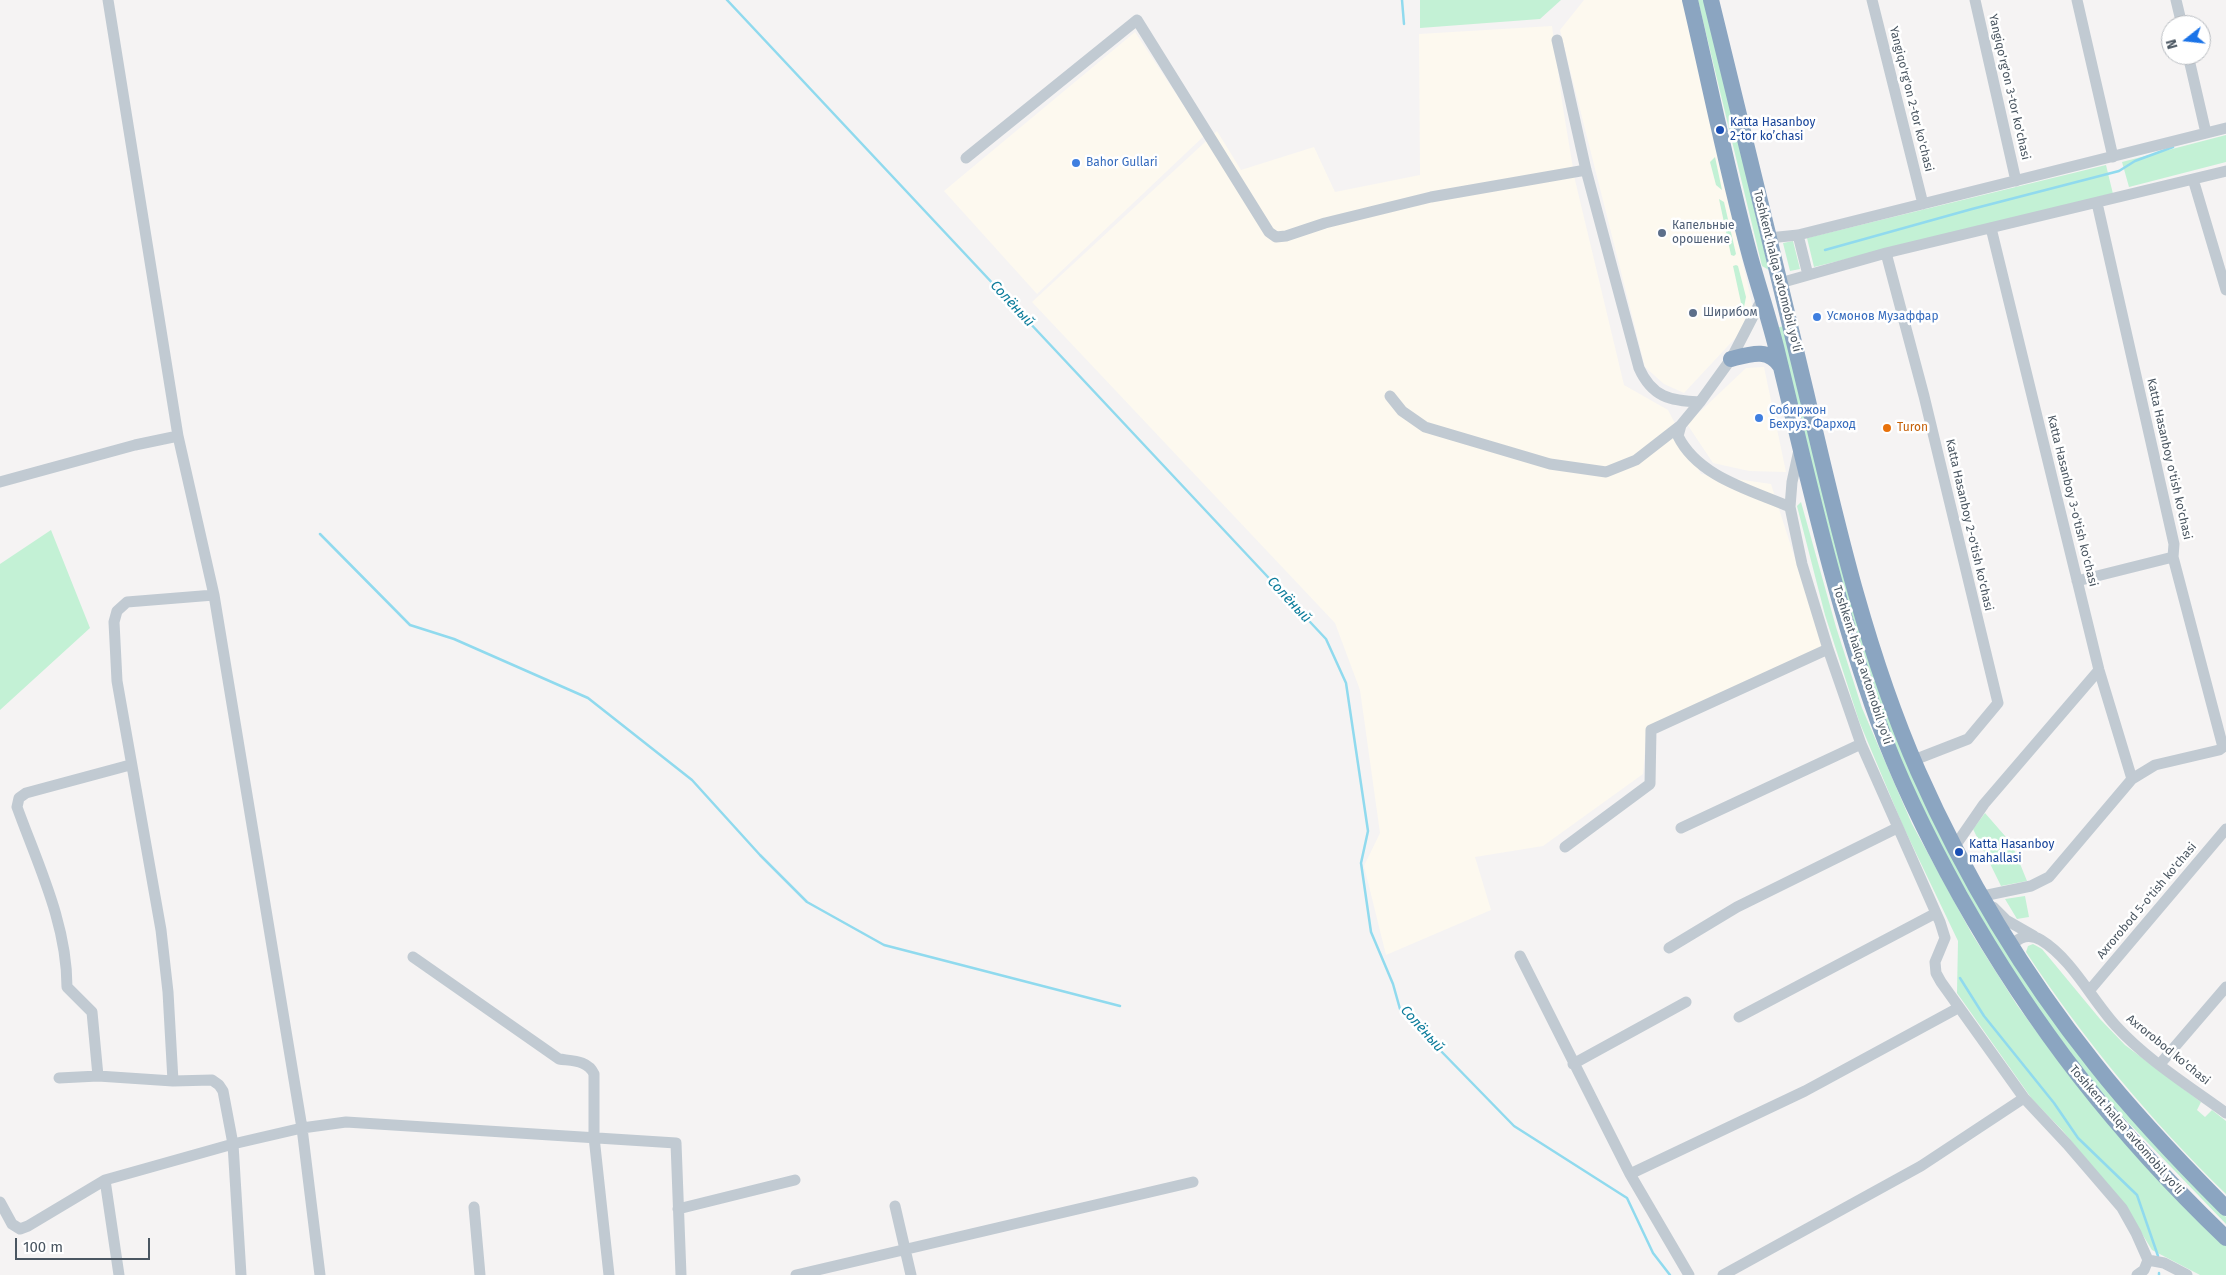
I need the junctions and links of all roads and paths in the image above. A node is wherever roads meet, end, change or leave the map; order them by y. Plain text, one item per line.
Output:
1 (108, 0) edge
2 (1690, 0) edge
3 (1712, 0) edge
4 (1872, 0) edge
5 (1975, 0) edge
6 (2077, 0) edge
7 (2176, 0) edge
8 (2180, 15) edge
9 (1557, 40) dead end
10 (2190, 65) edge
11 (2226, 128) edge
12 (2206, 133) junction
13 (2112, 156) junction
14 (966, 158) dead end
15 (1586, 170) junction
16 (2226, 171) edge
17 (2193, 179) junction
18 (2016, 181) junction
19 (2097, 203) junction
20 (1923, 204) junction
21 (1991, 228) junction
22 (1798, 235) junction
23 (1769, 238) junction
24 (1886, 253) junction
25 (1808, 275) junction
26 (1780, 283) junction
27 (2226, 290) edge
28 (1763, 297) junction
29 (1731, 359) junction
30 (1781, 367) junction
31 (1390, 396) dead end
32 (1700, 402) junction
33 (1681, 425) junction
34 (178, 436) junction
35 (1800, 446) junction
36 (0, 482) edge
37 (1790, 507) junction
38 (2173, 557) junction
39 (2077, 581) junction
40 (214, 595) junction
41 (1828, 649) junction
42 (2099, 670) junction
43 (1862, 744) junction
44 (1914, 760) junction
45 (130, 765) junction
46 (2132, 779) junction
47 (1681, 828) dead end
48 (1897, 828) junction
49 (2226, 829) edge
50 (1955, 846) junction
51 (1565, 847) dead end
52 (1983, 896) junction
53 (1936, 913) junction
54 (2037, 938) junction
55 (2012, 946) junction
56 (1668, 948) dead end
57 (1520, 956) dead end
58 (413, 957) dead end
59 (2226, 987) edge
60 (2089, 991) junction
61 (1686, 1002) dead end
62 (1958, 1008) junction
63 (1739, 1016) dead end
64 (1573, 1064) junction
65 (2160, 1064) junction
66 (98, 1076) junction
67 (59, 1078) dead end
68 (173, 1081) junction
69 (2024, 1098) junction
70 (2226, 1113) edge
71 (302, 1128) junction
72 (594, 1137) junction
73 (233, 1144) junction
74 (1630, 1174) junction
75 (105, 1180) junction
76 (795, 1180) dead end
77 (1193, 1182) dead end
78 (0, 1202) edge
79 (895, 1206) dead end
80 (474, 1207) dead end
81 (2226, 1208) edge
82 (678, 1209) junction
83 (2226, 1238) edge
84 (905, 1250) junction
85 (2148, 1260) junction
86 (119, 1275) edge
87 (241, 1275) edge
88 (320, 1275) edge
89 (480, 1275) edge
90 (609, 1275) edge
91 (681, 1275) edge
92 (796, 1275) edge
93 (911, 1275) edge
94 (1689, 1275) edge
95 (1723, 1275) edge
96 (2137, 1275) edge
97 (2186, 1275) edge

1 - 34 street
2 - 28 highway, Toshkent halqa avtomobil yo'li
3 - 23 highway, Toshkent halqa avtomobil yo'li
4 - 20 street, Yangiqo'rg'on 2-tor ko'chasi
5 - 18 street, Yangiqo'rg'on 3-tor ko'chasi
6 - 13 street
7 - 8 street
9 - 15 street
10 - 12 street
11 - 12 street
12 - 13 street
13 - 18 street
14 - 15 street
15 - 32 street
16 - 17 street
17 - 19 street
17 - 27 street
18 - 20 street
19 - 21 street
19 - 38 street, Katta Hasanboy o'tish ko'chasi
20 - 22 street
21 - 24 street
21 - 39 street, Katta Hasanboy 3-o'tish ko'chasi
22 - 23 street
22 - 25 street
23 - 26 highway, Toshkent halqa avtomobil yo'li
24 - 25 street
24 - 44 street, Katta Hasanboy 2-o'tish ko'chasi
25 - 26 street
26 - 28 highway
26 - 44 highway, Toshkent halqa avtomobil yo'li
28 - 29 street
28 - 30 highway, Toshkent halqa avtomobil yo'li
29 - 30 highway
29 - 32 street
30 - 35 highway, Toshkent halqa avtomobil yo'li
31 - 33 street
32 - 33 street
33 - 37 street
34 - 36 street
34 - 40 street
35 - 37 street
35 - 83 highway, Toshkent halqa avtomobil yo'li
37 - 41 street
38 - 39 street
38 - 46 street, Katta Hasanboy o'tish ko'chasi
39 - 42 street, Katta Hasanboy 3-o'tish ko'chasi
40 - 45 street
40 - 71 street
41 - 43 street
41 - 51 street
42 - 46 street, Katta Hasanboy 3-o'tish ko'chasi
42 - 50 street
43 - 47 street
43 - 48 street
44 - 50 highway, Toshkent halqa avtomobil yo'li
45 - 66 street
45 - 68 street
46 - 52 street
48 - 53 street
48 - 56 street
49 - 60 street, Axrorobod 5-o'tish ko'chasi
50 - 52 highway, Toshkent halqa avtomobil yo'li
52 - 54 street, Axrorobod ko'chasi
52 - 55 highway, Toshkent halqa avtomobil yo'li
53 - 62 street
53 - 63 street
54 - 55 street
54 - 60 street, Axrorobod ko'chasi
55 - 81 highway, Toshkent halqa avtomobil yo'li
57 - 64 street
58 - 72 street
59 - 65 street
60 - 65 street, Axrorobod ko'chasi
61 - 64 street
62 - 69 street
62 - 74 street
64 - 74 street
65 - 70 street, Axrorobod ko'chasi
66 - 67 street
66 - 68 street
68 - 73 street
69 - 85 street
69 - 95 street
71 - 72 street
71 - 73 street
71 - 88 street
72 - 82 street
72 - 90 street
73 - 75 street
73 - 87 street
74 - 94 street
75 - 78 street
75 - 86 street
76 - 82 street
77 - 84 street
79 - 84 street
80 - 89 street
82 - 91 street
84 - 92 street
84 - 93 street
85 - 96 street
85 - 97 street

